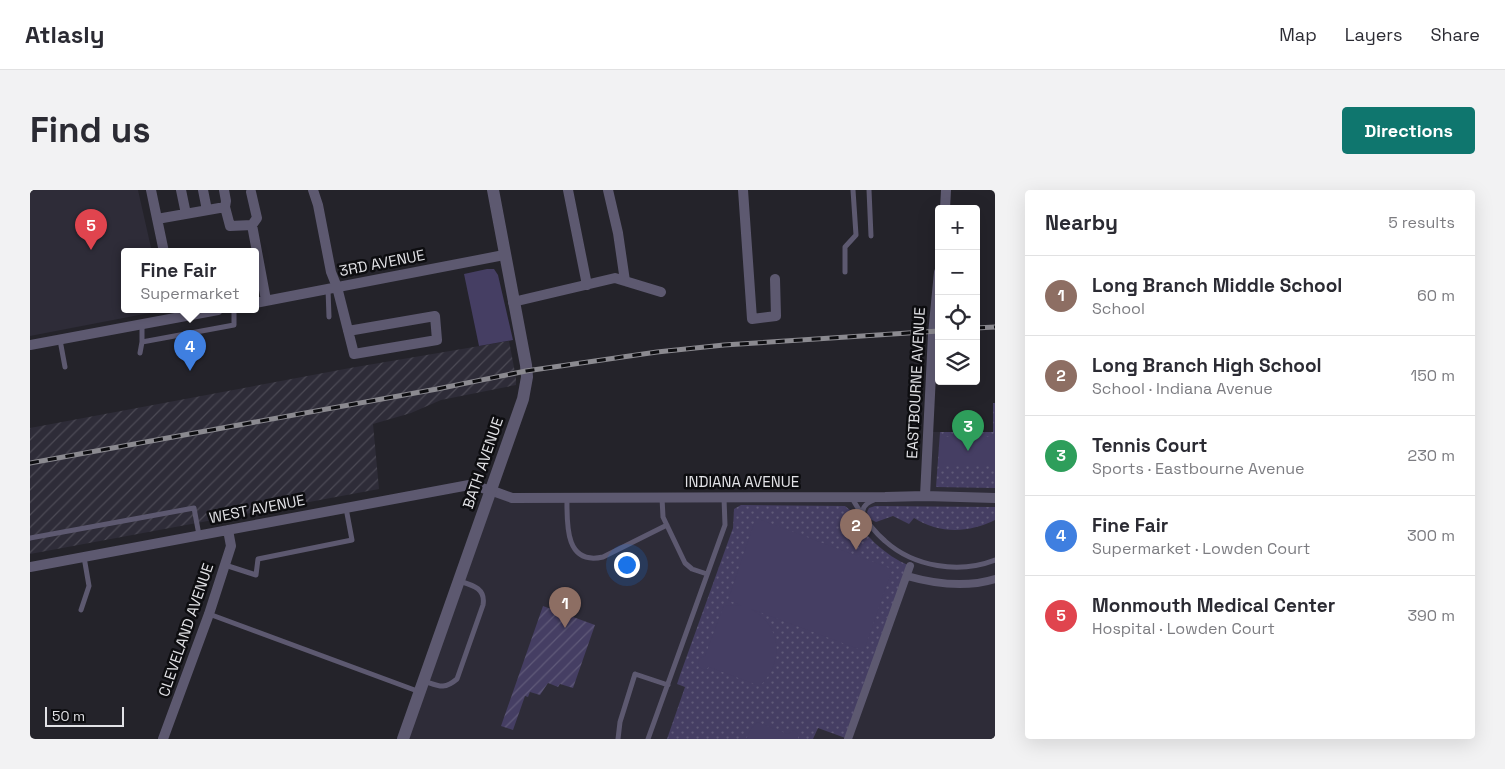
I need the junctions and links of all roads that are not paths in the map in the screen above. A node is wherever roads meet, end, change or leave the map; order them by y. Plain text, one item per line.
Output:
1 (151, 190) edge
2 (181, 190) edge
3 (203, 190) edge
4 (224, 190) edge
5 (313, 190) edge
6 (493, 190) edge
7 (568, 190) edge
8 (608, 190) edge
9 (743, 190) edge
10 (853, 190) edge
11 (869, 190) edge
12 (946, 190) edge
13 (252, 192) dead end
14 (944, 205) edge
15 (225, 207) junction
16 (206, 210) junction
17 (186, 214) junction
18 (157, 218) junction
19 (252, 226) junction
20 (872, 236) dead end
21 (163, 248) edge
22 (254, 248) edge
23 (504, 255) junction
24 (845, 272) dead end
25 (775, 279) dead end
26 (625, 281) junction
27 (587, 285) junction
28 (333, 287) junction
29 (661, 292) dead end
30 (937, 295) edge
31 (260, 302) edge
32 (513, 302) junction
33 (234, 313) edge
34 (179, 314) edge
35 (328, 317) dead end
36 (142, 324) junction
37 (348, 331) junction
38 (60, 340) junction
39 (142, 342) junction
40 (30, 346) edge
41 (140, 353) dead end
42 (65, 367) dead end
43 (490, 490) junction
44 (925, 496) junction
45 (567, 497) junction
46 (852, 497) junction
47 (885, 497) junction
48 (662, 498) junction
49 (724, 498) junction
50 (995, 498) edge
51 (346, 508) junction
52 (863, 516) junction
53 (667, 526) junction
54 (228, 530) junction
55 (199, 535) junction
56 (30, 538) edge
57 (84, 557) junction
58 (995, 560) edge
59 (225, 564) junction
60 (910, 566) dead end
61 (30, 567) edge
62 (707, 574) junction
63 (907, 576) junction
64 (995, 579) edge
65 (459, 581) junction
66 (81, 610) dead end
67 (209, 614) junction
68 (668, 685) junction
69 (422, 687) junction
70 (163, 739) edge
71 (403, 739) edge
72 (618, 739) edge
73 (648, 739) edge
74 (848, 739) edge

1 - 18 street
2 - 17 street
3 - 16 street
4 - 15 street
5 - 28 street
6 - 23 street, BATH AVENUE
7 - 27 street
8 - 26 street
9 - 25 street
10 - 24 lane
11 - 20 lane
12 - 14 street
13 - 19 street, 3RD AVENUE
15 - 16 street
15 - 19 street
16 - 17 street
17 - 18 street
18 - 21 street
19 - 22 street, 3RD AVENUE
23 - 28 street, 3RD AVENUE
23 - 32 street, BATH AVENUE
26 - 27 street
26 - 29 street
27 - 32 street
28 - 31 street, 3RD AVENUE
28 - 35 lane
28 - 37 street
30 - 44 street, EASTBOURNE AVENUE
32 - 43 street, BATH AVENUE
33 - 39 lane
34 - 36 street
36 - 38 street
36 - 39 lane
37 - 37 street
38 - 40 street
38 - 42 lane
39 - 41 lane
43 - 45 street, INDIANA AVENUE
43 - 51 street, WEST AVENUE
43 - 65 street, BATH AVENUE
44 - 47 street, INDIANA AVENUE
44 - 50 street, INDIANA AVENUE
45 - 48 street, INDIANA AVENUE
45 - 53 lane
46 - 47 street, INDIANA AVENUE
46 - 49 street, INDIANA AVENUE
46 - 52 lane
47 - 52 lane
48 - 49 street, INDIANA AVENUE
48 - 53 lane
49 - 62 lane
51 - 54 street, WEST AVENUE
51 - 59 lane
52 - 58 lane
53 - 62 lane
54 - 55 street, WEST AVENUE
54 - 59 street, CLEVELAND AVENUE
55 - 56 lane
55 - 57 street, WEST AVENUE
57 - 61 street, WEST AVENUE
57 - 66 lane
59 - 67 street, CLEVELAND AVENUE
60 - 63 street
62 - 68 lane
63 - 64 street
63 - 74 street
65 - 69 street, BATH AVENUE
65 - 69 lane
67 - 69 lane
67 - 70 street, CLEVELAND AVENUE
68 - 72 lane
68 - 73 lane
69 - 71 street, BATH AVENUE

